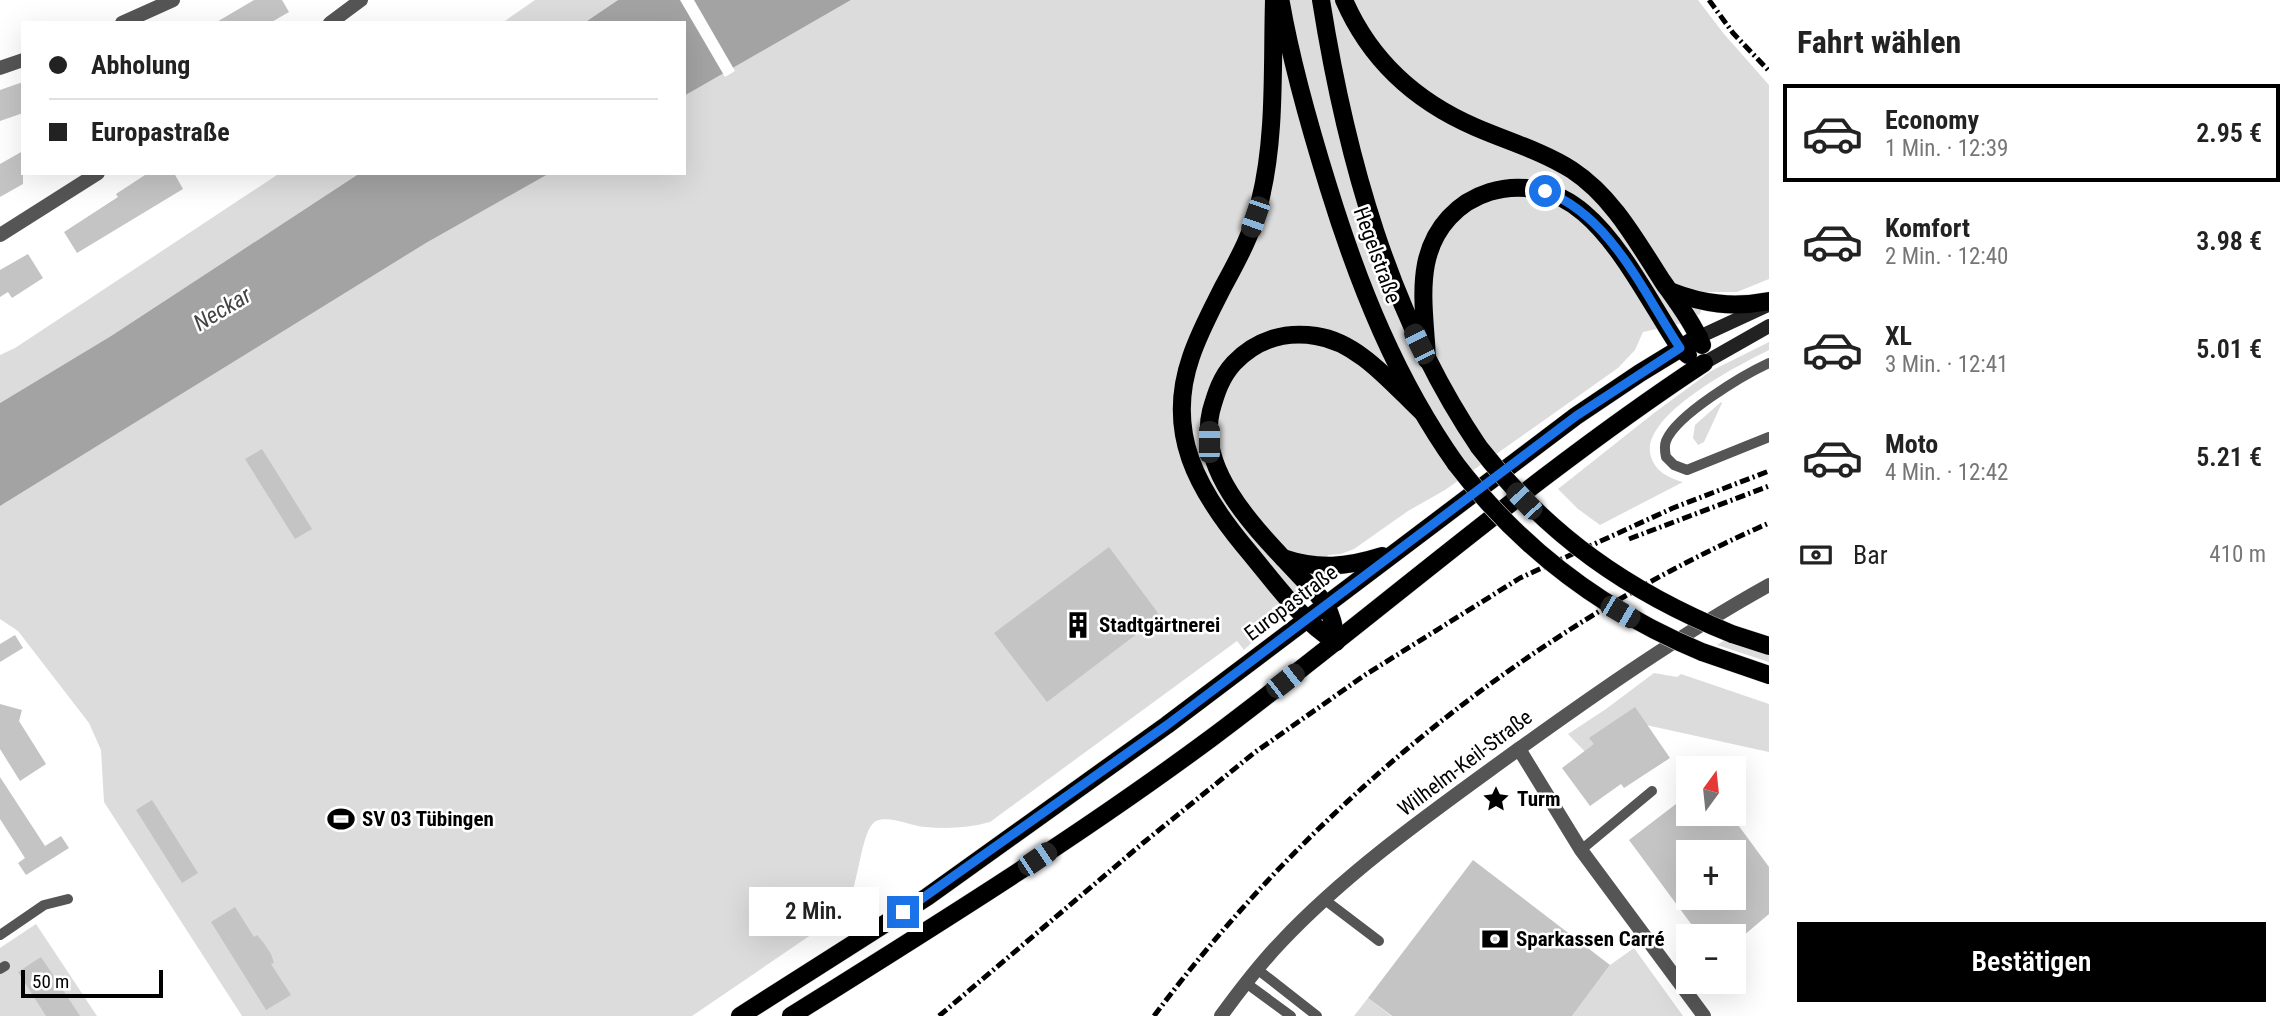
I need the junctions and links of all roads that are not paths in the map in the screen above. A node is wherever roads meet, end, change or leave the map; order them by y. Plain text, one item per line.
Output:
1 (173, 0) edge
2 (361, 0) edge
3 (1274, 0) edge
4 (1281, 0) edge
5 (1321, 0) edge
6 (1344, 0) edge
7 (126, 21) edge
8 (333, 21) edge
9 (21, 61) edge
10 (0, 68) edge
11 (95, 175) edge
12 (0, 235) edge
13 (1670, 291) junction
14 (1769, 303) edge
15 (1769, 326) edge
16 (1699, 337) junction
17 (1680, 348) junction
18 (1427, 360) junction
19 (1704, 363) junction
20 (1769, 363) edge
21 (1423, 413) junction
22 (1769, 437) edge
23 (1397, 551) junction
24 (1283, 558) junction
25 (1769, 585) edge
26 (1325, 605) junction
27 (1307, 619) junction
28 (1336, 642) junction
29 (1769, 646) edge
30 (1769, 676) edge
31 (1519, 749) junction
32 (1652, 790) dead end
33 (1581, 850) junction
34 (68, 899) dead end
35 (1325, 900) junction
36 (0, 935) edge
37 (1379, 941) dead end
38 (1257, 970) junction
39 (1245, 983) junction
40 (740, 1016) edge
41 (791, 1016) edge
42 (1221, 1016) edge
43 (1290, 1016) edge
44 (1317, 1016) edge
45 (1704, 1016) edge

1 - 7 street
2 - 8 street
3 - 27 main road
4 - 21 main road, Hegelstraße
5 - 18 main road, Hegelstraße
6 - 13 main road
9 - 10 street
11 - 12 street
13 - 14 main road
13 - 16 main road
14 - 16 street, Europastraße
15 - 19 street
16 - 17 main road, Europastraße
16 - 19 main road
17 - 18 main road
17 - 19 main road
17 - 23 main road, Europastraße
18 - 29 main road, Hegelstraße, bridge
19 - 28 main road
20 - 22 lane
21 - 24 main road
21 - 30 main road, Hegelstraße, bridge
23 - 24 main road
23 - 26 main road, Europastraße
24 - 26 main road
25 - 31 street, Wilhelm-Keil-Straße
26 - 27 main road, Europastraße
26 - 28 main road
27 - 28 main road
27 - 40 main road, Europastraße
28 - 41 main road
31 - 33 street
31 - 35 street, Wilhelm-Keil-Straße
32 - 33 lane
33 - 45 street
34 - 36 lane
35 - 37 lane
35 - 38 street, Wilhelm-Keil-Straße
38 - 39 street, Wilhelm-Keil-Straße
38 - 44 lane
39 - 42 street, Wilhelm-Keil-Straße
39 - 43 lane

